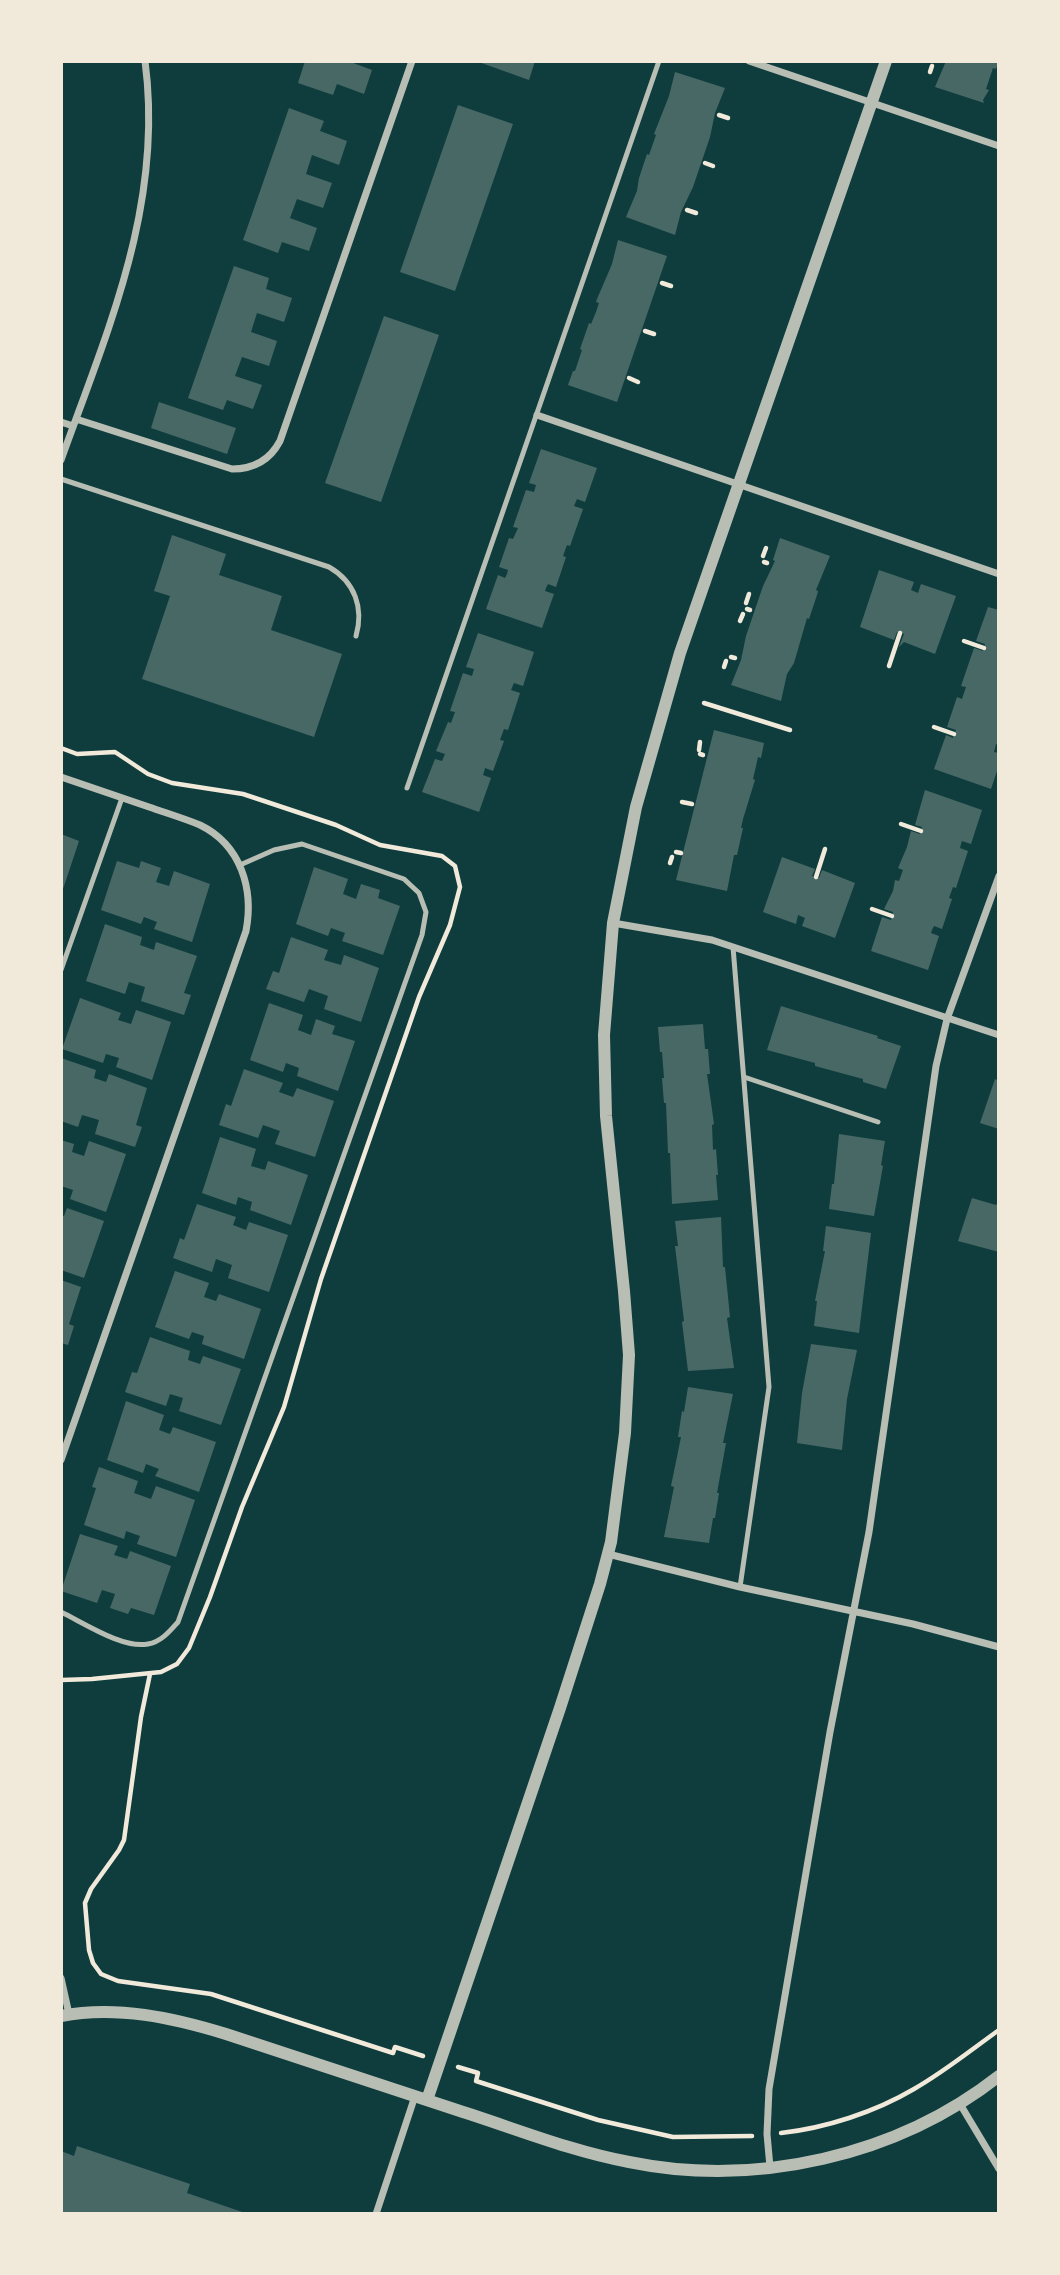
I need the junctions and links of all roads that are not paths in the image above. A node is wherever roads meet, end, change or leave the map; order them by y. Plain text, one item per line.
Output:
1 (145, 61) edge
2 (412, 61) edge
3 (659, 61) edge
4 (749, 61) edge
5 (886, 61) edge
6 (871, 103) junction
7 (999, 146) edge
8 (537, 415) junction
9 (61, 422) edge
10 (75, 422) junction
11 (61, 460) edge
12 (61, 479) edge
13 (739, 484) junction
14 (999, 574) edge
15 (356, 636) dead end
16 (61, 777) edge
17 (407, 788) dead end
18 (122, 798) junction
19 (240, 865) junction
20 (999, 876) edge
21 (613, 923) junction
22 (733, 947) junction
23 (61, 970) edge
24 (947, 1019) junction
25 (999, 1035) edge
26 (744, 1077) junction
27 (878, 1122) dead end
28 (65, 1439) edge
29 (61, 1460) edge
30 (608, 1554) junction
31 (740, 1587) junction
32 (61, 1612) edge
33 (854, 1612) junction
34 (999, 1647) edge
35 (61, 1978) edge
36 (65, 2015) edge
37 (999, 2076) edge
38 (421, 2098) junction
39 (960, 2104) junction
40 (770, 2167) junction
41 (999, 2169) edge
42 (376, 2214) edge

1 - 10 street
2 - 10 street
3 - 8 lane
4 - 6 street
5 - 6 street
6 - 7 street
6 - 13 street
8 - 13 street
8 - 17 lane
9 - 10 street
10 - 11 street
12 - 15 lane
13 - 14 street
13 - 21 street
16 - 18 street
18 - 19 street
18 - 23 lane
19 - 28 street
19 - 32 lane
20 - 24 street
21 - 22 street
21 - 30 street
22 - 24 street
22 - 26 lane
24 - 25 street
24 - 33 street
26 - 27 lane
26 - 31 lane
28 - 29 street
30 - 31 street
30 - 38 street
31 - 33 street
33 - 34 street
33 - 40 street
35 - 36 street
36 - 38 street
37 - 39 street
38 - 40 street
38 - 42 street
39 - 40 street
39 - 41 street

